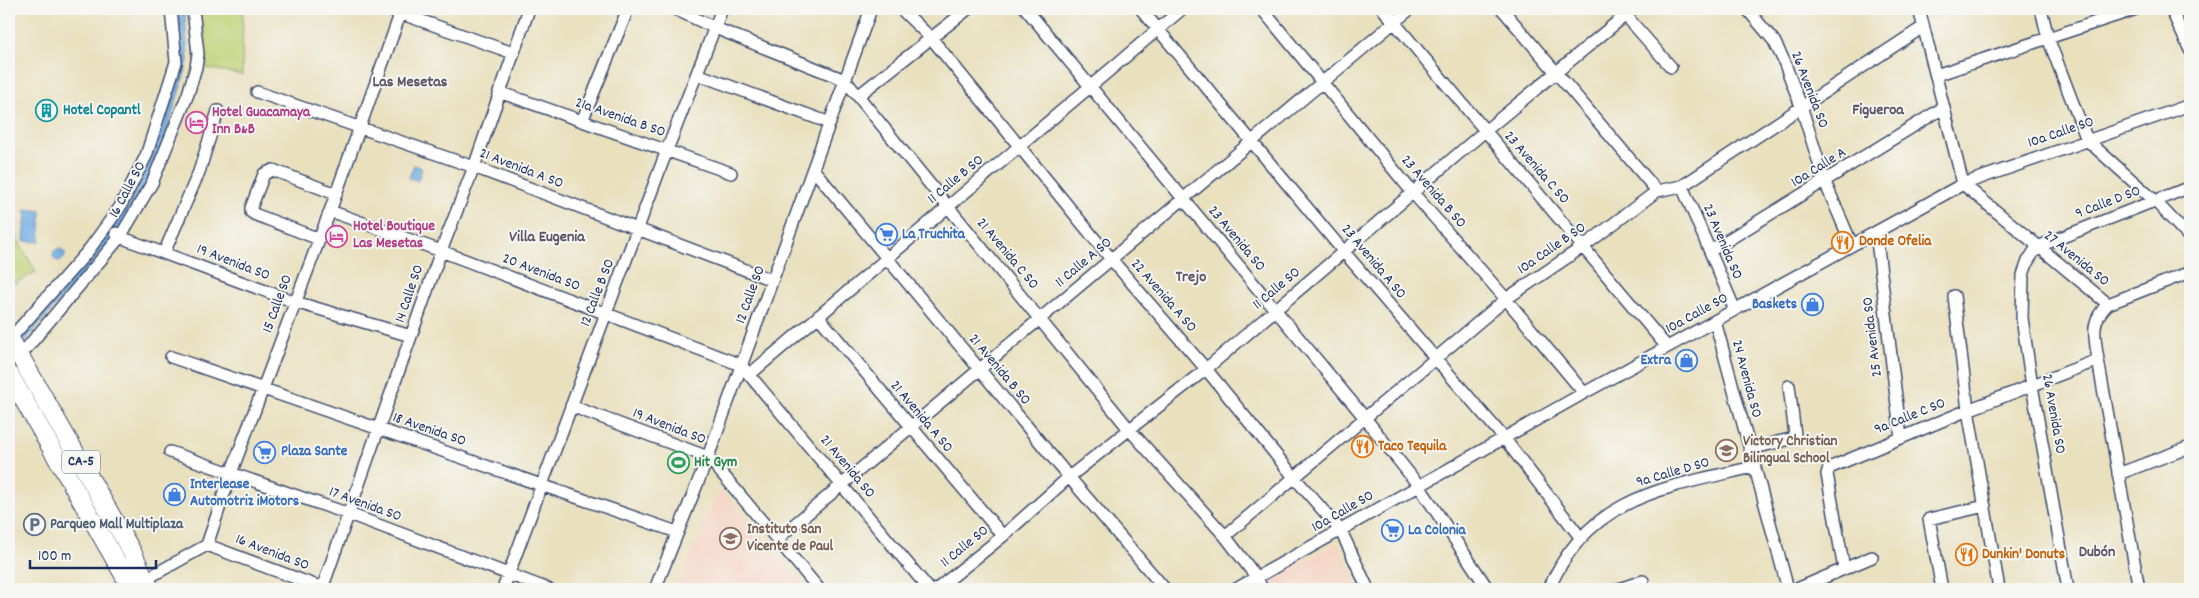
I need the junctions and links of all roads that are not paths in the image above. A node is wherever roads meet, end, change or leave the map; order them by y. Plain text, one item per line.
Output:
1 (171, 9) edge
2 (193, 9) edge
3 (388, 9) edge
4 (530, 9) edge
5 (628, 9) edge
6 (675, 9) edge
7 (722, 9) edge
8 (870, 9) edge
9 (901, 9) edge
10 (968, 9) edge
11 (1026, 9) edge
12 (1141, 9) edge
13 (1182, 9) edge
14 (1262, 9) edge
15 (1383, 9) edge
16 (1410, 9) edge
17 (1502, 9) edge
18 (1747, 9) edge
19 (1919, 9) edge
20 (2041, 9) edge
21 (2136, 9) edge
22 (2171, 9) edge
23 (402, 11) edge
24 (1626, 11) edge
25 (1394, 22) junction
26 (176, 24) junction
27 (194, 24) junction
28 (1923, 27) junction
29 (715, 28) junction
30 (1158, 29) junction
31 (2048, 38) junction
32 (932, 39) junction
33 (2190, 50) edge
34 (513, 53) junction
35 (1671, 67) dead end
36 (697, 74) junction
37 (1556, 74) junction
38 (1936, 75) junction
39 (845, 80) junction
40 (1322, 82) junction
41 (1090, 87) junction
42 (257, 92) dead end
43 (499, 92) junction
44 (859, 95) junction
45 (2190, 105) edge
46 (1801, 106) junction
47 (1943, 108) junction
48 (218, 112) dead end
49 (582, 121) junction
50 (830, 123) junction
51 (359, 128) junction
52 (1484, 131) junction
53 (2087, 140) junction
54 (1253, 141) junction
55 (1019, 147) junction
56 (667, 150) junction
57 (474, 167) junction
58 (813, 169) junction
59 (731, 173) dead end
60 (1825, 182) junction
61 (1963, 184) junction
62 (1682, 186) junction
63 (2190, 187) edge
64 (1657, 191) junction
65 (1413, 193) junction
66 (336, 194) junction
67 (1184, 199) junction
68 (2155, 201) junction
69 (948, 206) junction
70 (330, 211) junction
71 (108, 226) junction
72 (638, 229) junction
73 (1876, 232) junction
74 (120, 236) junction
75 (2190, 238) edge
76 (319, 239) junction
77 (1852, 245) junction
78 (1584, 246) junction
79 (2037, 247) junction
80 (440, 251) junction
81 (1710, 251) junction
82 (1344, 252) junction
83 (164, 253) junction
84 (886, 259) junction
85 (1111, 259) junction
86 (2190, 272) edge
87 (772, 280) junction
88 (1954, 296) dead end
89 (1506, 299) junction
90 (294, 302) junction
91 (2108, 304) junction
92 (1276, 310) junction
93 (1735, 310) junction
94 (606, 314) junction
95 (818, 316) junction
96 (1042, 319) junction
97 (1715, 322) junction
98 (411, 336) junction
99 (12, 347) edge
100 (1667, 347) junction
101 (171, 357) dead end
102 (1434, 358) junction
103 (2098, 360) junction
104 (1206, 369) junction
105 (745, 370) junction
106 (980, 370) junction
107 (9, 375) edge
108 (1790, 386) dead end
109 (2032, 386) junction
110 (263, 388) junction
111 (1584, 393) junction
112 (45, 400) junction
113 (571, 406) junction
114 (1968, 410) junction
115 (1366, 418) junction
116 (909, 426) junction
117 (380, 429) junction
118 (1129, 429) junction
119 (1504, 438) junction
120 (1901, 438) junction
121 (2190, 447) edge
122 (1750, 449) junction
123 (170, 452) dead end
124 (708, 457) junction
125 (1754, 467) junction
126 (231, 473) junction
127 (2118, 474) junction
128 (1068, 477) junction
129 (1294, 477) junction
130 (841, 484) junction
131 (542, 485) junction
132 (1419, 486) junction
133 (1985, 506) junction
134 (349, 514) junction
135 (1341, 531) junction
136 (677, 532) junction
137 (1003, 536) junction
138 (1225, 536) junction
139 (1580, 537) junction
140 (777, 539) junction
141 (207, 545) junction
142 (1872, 557) dead end
143 (1844, 569) junction
144 (509, 574) junction
145 (1257, 578) junction
146 (1643, 581) dead end
147 (143, 586) edge
148 (1484, 588) edge
149 (323, 589) edge
150 (503, 589) edge
151 (548, 589) edge
152 (656, 589) edge
153 (819, 589) edge
154 (929, 589) edge
155 (938, 589) edge
156 (1165, 589) edge
157 (1236, 589) edge
158 (1262, 589) edge
159 (1368, 589) edge
160 (1549, 589) edge
161 (1619, 589) edge
162 (1788, 589) edge
163 (1797, 589) edge
164 (1942, 589) edge
165 (1999, 589) edge
166 (2068, 589) edge
167 (2139, 589) edge

1 - 26 street, 16 Calle SO
2 - 27 street, 16 Calle SO
3 - 23 street
4 - 34 street, 14 Calle SO
5 - 49 street
6 - 29 street, 21 Avenida C SO
7 - 29 street, 12 Calle B SO
8 - 39 street, 12 Calle SO
9 - 32 street, 22 Avenida A SO
10 - 32 street
11 - 41 street, 23 Avenida SO
12 - 30 street, 23 Avenida A SO
13 - 30 street, 11 Calle B SO
14 - 40 street, 23 Avenida B SO
15 - 25 street, 23 Avenida C SO
16 - 25 street, 11 Calle A SO
17 - 37 street
18 - 46 street, 26 Avenida SO
19 - 28 street
20 - 31 street
21 - 31 street
22 - 33 street
23 - 34 street
23 - 51 street, 15 Calle SO
24 - 35 street
24 - 37 street, 11 Calle SO
25 - 40 street, 11 Calle A SO
25 - 52 street, 23 Avenida C SO
26 - 27 street
26 - 71 street, 16 Calle SO
27 - 74 street, 16 Calle SO
28 - 38 street
28 - 46 street, 10a Calle B SO
29 - 36 street, 12 Calle B SO
29 - 39 street, 21 Avenida C SO
30 - 41 street, 11 Calle B SO
30 - 54 street, 23 Avenida A SO
31 - 38 street
31 - 53 street
32 - 44 street
32 - 55 street, 22 Avenida A SO
34 - 43 street, 14 Calle SO
36 - 50 street
36 - 56 street, 12 Calle B SO
37 - 52 street, 11 Calle SO
37 - 64 street
38 - 47 street
39 - 44 street, 21 Avenida C SO
39 - 50 street, 12 Calle SO
40 - 54 street, 11 Calle A SO
40 - 65 street, 23 Avenida B SO
41 - 55 street, 11 Calle B SO
41 - 67 street, 23 Avenida SO
42 - 51 street, 21 Avenida A SO
43 - 49 street, 21a Avenida B SO
43 - 57 street, 14 Calle SO
44 - 69 street, 21 Avenida C SO
45 - 53 street, 10a Calle SO
46 - 60 street, 26 Avenida SO
46 - 62 street, 10a Calle B SO
47 - 60 street, 10a Calle A
47 - 61 street
48 - 83 street
49 - 56 street, 21a Avenida B SO
50 - 58 street, 12 Calle SO
51 - 57 street, 21 Avenida A SO
51 - 66 street, 15 Calle SO
52 - 65 street, 11 Calle SO
52 - 78 street, 23 Avenida C SO
53 - 61 street, 10a Calle SO
53 - 68 street
54 - 67 street, 11 Calle A SO
54 - 82 street, 23 Avenida A SO
55 - 69 street, 11 Calle B SO
55 - 85 street, 22 Avenida A SO
56 - 59 street, 21a Avenida B SO
56 - 72 street, 12 Calle B SO
57 - 72 street, 21 Avenida A SO
57 - 80 street, 14 Calle SO
58 - 84 street, 21 Avenida B SO
58 - 87 street, 12 Calle SO
60 - 77 street, 26 Avenida SO
60 - 81 street, 10a Calle A
61 - 73 street, 10a Calle SO
61 - 79 street, 27 Avenida SO
62 - 64 street, 10a Calle B SO
62 - 81 street, 23 Avenida SO
63 - 68 street, 9 Calle D SO
64 - 78 street, 10a Calle B SO
65 - 82 street, 11 Calle SO
65 - 89 street, 23 Avenida B SO
66 - 70 street, 15 Calle SO
66 - 76 street
67 - 85 street, 11 Calle A SO
67 - 92 street, 23 Avenida SO
68 - 75 street
68 - 79 street, 9 Calle D SO
69 - 84 street, 11 Calle B SO
69 - 96 street, 21 Avenida C SO
70 - 76 street, 15 Calle SO
70 - 80 street, 20 Avenida SO
71 - 74 street, 19 Avenida SO
71 - 99 street, 16 Calle SO
72 - 87 street, 21 Avenida A SO
72 - 94 street, 12 Calle B SO
73 - 77 street, 10a Calle SO
73 - 120 street, 25 Avenida SO
74 - 83 street, 19 Avenida SO
74 - 99 street, 16 Calle SO
76 - 90 street, 15 Calle SO
77 - 93 street, 10a Calle SO
78 - 89 street, 10a Calle B SO
78 - 100 street, 23 Avenida C SO
79 - 91 street, 27 Avenida SO
79 - 109 street, 26 Avenida SO
80 - 94 street, 20 Avenida SO
80 - 98 street, 14 Calle SO
81 - 93 street, 23 Avenida SO
82 - 92 street, 11 Calle SO
82 - 102 street, 23 Avenida A SO
83 - 90 street, 19 Avenida SO
84 - 95 street, 11 Calle B SO
84 - 106 street, 21 Avenida B SO
85 - 96 street, 11 Calle A SO
85 - 104 street, 22 Avenida A SO
86 - 91 street
87 - 105 street, 12 Calle SO
88 - 114 street
89 - 102 street, 10a Calle B SO
89 - 111 street, 23 Avenida B SO
90 - 98 street, 19 Avenida SO
90 - 110 street, 15 Calle SO
91 - 103 street, 27 Avenida SO
92 - 104 street, 11 Calle SO
92 - 115 street, 23 Avenida SO
93 - 97 street, 10a Calle SO
94 - 105 street, 20 Avenida SO
94 - 113 street, 12 Calle B SO
95 - 105 street, 11 Calle B SO
95 - 116 street, 21 Avenida A SO
96 - 106 street, 11 Calle A SO
96 - 118 street, 21 Avenida C SO
97 - 100 street, 10a Calle SO
97 - 122 street, 24 Avenida SO
98 - 117 street, 14 Calle SO
99 - 112 highway, CA-5
100 - 111 street, 10a Calle SO
101 - 110 street, 18 Avenida SO
102 - 115 street, 10a Calle B SO
102 - 119 street, 23 Avenida A SO
103 - 109 street, 9a Calle C SO
103 - 127 street, 27 Avenida SO
104 - 118 street, 11 Calle SO
104 - 129 street, 22 Avenida A SO
105 - 124 street, 12 Calle SO
105 - 130 street, 21 Avenida SO
106 - 116 street, 11 Calle A SO
106 - 128 street, 21 Avenida B SO
107 - 112 highway
107 - 147 highway, CA-5
108 - 122 street
109 - 114 street, 9a Calle C SO
109 - 166 street, 26 Avenida SO
110 - 117 street, 18 Avenida SO
110 - 126 street, 15 Calle SO
111 - 119 street, 10a Calle SO
112 - 147 highway, CA-5
113 - 124 street, 19 Avenida SO
113 - 131 street, 12 Calle B SO
114 - 120 street, 9a Calle C SO
114 - 133 street
115 - 129 street, 10a Calle B SO
115 - 132 street, 23 Avenida SO
116 - 130 street, 11 Calle A SO
116 - 137 street, 21 Avenida A SO
117 - 131 street, 18 Avenida SO
117 - 134 street, 14 Calle SO
118 - 128 street, 11 Calle SO
118 - 138 street, 21 Avenida C SO
119 - 132 street, 10a Calle SO
119 - 139 street, 23 Avenida A SO
120 - 143 street, 9a Calle C SO
121 - 127 street
122 - 125 street, 24 Avenida SO
123 - 126 street, 17 Avenida SO
124 - 136 street, 12 Calle SO
124 - 140 street, 19 Avenida SO
125 - 139 street, 9a Calle D SO
125 - 162 street, 24 Avenida SO
126 - 134 street, 17 Avenida SO
126 - 141 street, 15 Calle SO
127 - 167 street, 27 Avenida SO
128 - 137 street, 11 Calle SO
128 - 156 street, 21 Avenida B SO
129 - 135 street, 22 Avenida A SO
129 - 138 street, 10a Calle B SO
130 - 140 street, 11 Calle A SO
130 - 154 street, 21 Avenida SO
131 - 136 street, 18 Avenida SO
131 - 144 street, 12 Calle B SO
132 - 135 street, 10a Calle SO
132 - 148 street, 23 Avenida SO
133 - 164 street
133 - 165 street
134 - 144 street, 17 Avenida SO
134 - 149 street, 14 Calle SO
135 - 145 street, 10a Calle SO
135 - 159 street, 22 Avenida A SO
136 - 152 street, 12 Calle SO
137 - 155 street, 11 Calle SO
138 - 145 street, 21 Avenida C SO
139 - 160 street, 9a Calle D SO
140 - 153 street, 19 Avenida SO
141 - 147 street
141 - 149 street, 16 Avenida SO
142 - 143 street
143 - 163 street
144 - 150 street, 12 Calle B SO
144 - 151 street, 17 Avenida SO
145 - 157 street, 10a Calle SO
145 - 158 street, 21 Avenida C SO
146 - 161 street

